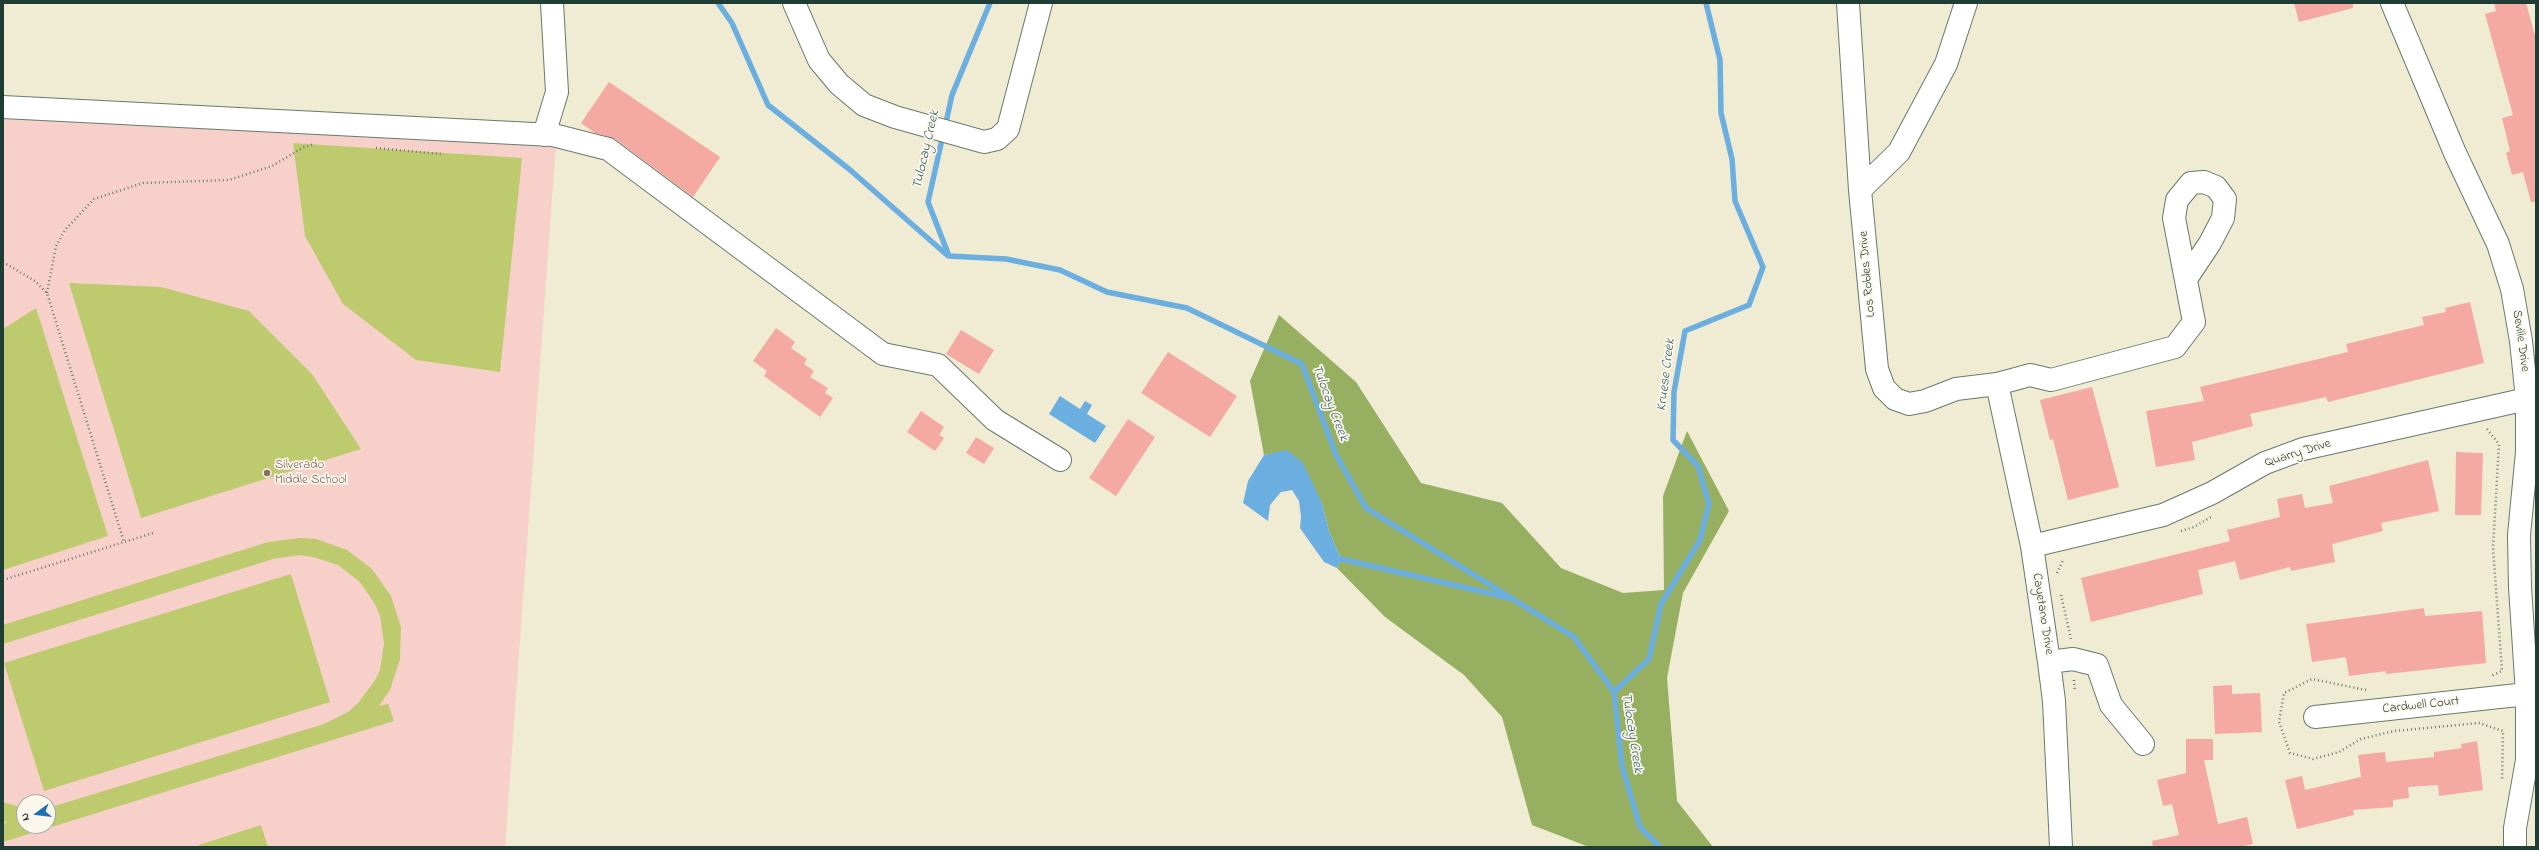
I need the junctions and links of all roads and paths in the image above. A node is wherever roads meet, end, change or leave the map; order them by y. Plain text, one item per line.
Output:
1 (552, 3) edge
2 (794, 3) edge
3 (1041, 3) edge
4 (1848, 3) edge
5 (1966, 3) edge
6 (2392, 3) edge
7 (3, 107) edge
8 (544, 135) junction
9 (317, 144) dead end
10 (371, 147) dead end
11 (441, 154) dead end
12 (1860, 190) junction
13 (3, 262) edge
14 (2186, 279) dead end
15 (47, 293) junction
16 (1997, 384) junction
17 (2526, 399) junction
18 (2485, 428) dead end
19 (1060, 460) dead end
20 (2217, 514) dead end
21 (2173, 532) dead end
22 (152, 534) dead end
23 (124, 542) junction
24 (2032, 546) junction
25 (2069, 558) dead end
26 (2057, 574) dead end
27 (3, 580) edge
28 (2060, 589) dead end
29 (2073, 659) junction
30 (2050, 662) junction
31 (2484, 680) dead end
32 (2373, 691) dead end
33 (2527, 694) junction
34 (2075, 698) dead end
35 (2315, 717) dead end
36 (2503, 731) dead end
37 (2143, 744) dead end
38 (2061, 847) edge
39 (2515, 847) edge

1 - 8 street
2 - 3 street
4 - 12 street, Los Robles Drive
5 - 12 street
6 - 17 street, Seville Drive
7 - 8 street
8 - 19 street
9 - 15 path
10 - 11 path
12 - 16 street, Los Robles Drive
13 - 15 path
14 - 16 street, Los Robles Drive
15 - 23 path
16 - 24 street, Cayetano Drive
17 - 24 street, Quarry Drive
17 - 33 street, Seville Drive
18 - 31 path
20 - 21 path
22 - 23 path
23 - 27 path
24 - 30 street, Cayetano Drive
25 - 26 path
28 - 29 path
29 - 30 street
29 - 34 path
29 - 37 street
30 - 38 street, Cayetano Drive
32 - 36 path
33 - 35 street, Cardwell Court
33 - 39 street, Seville Drive

